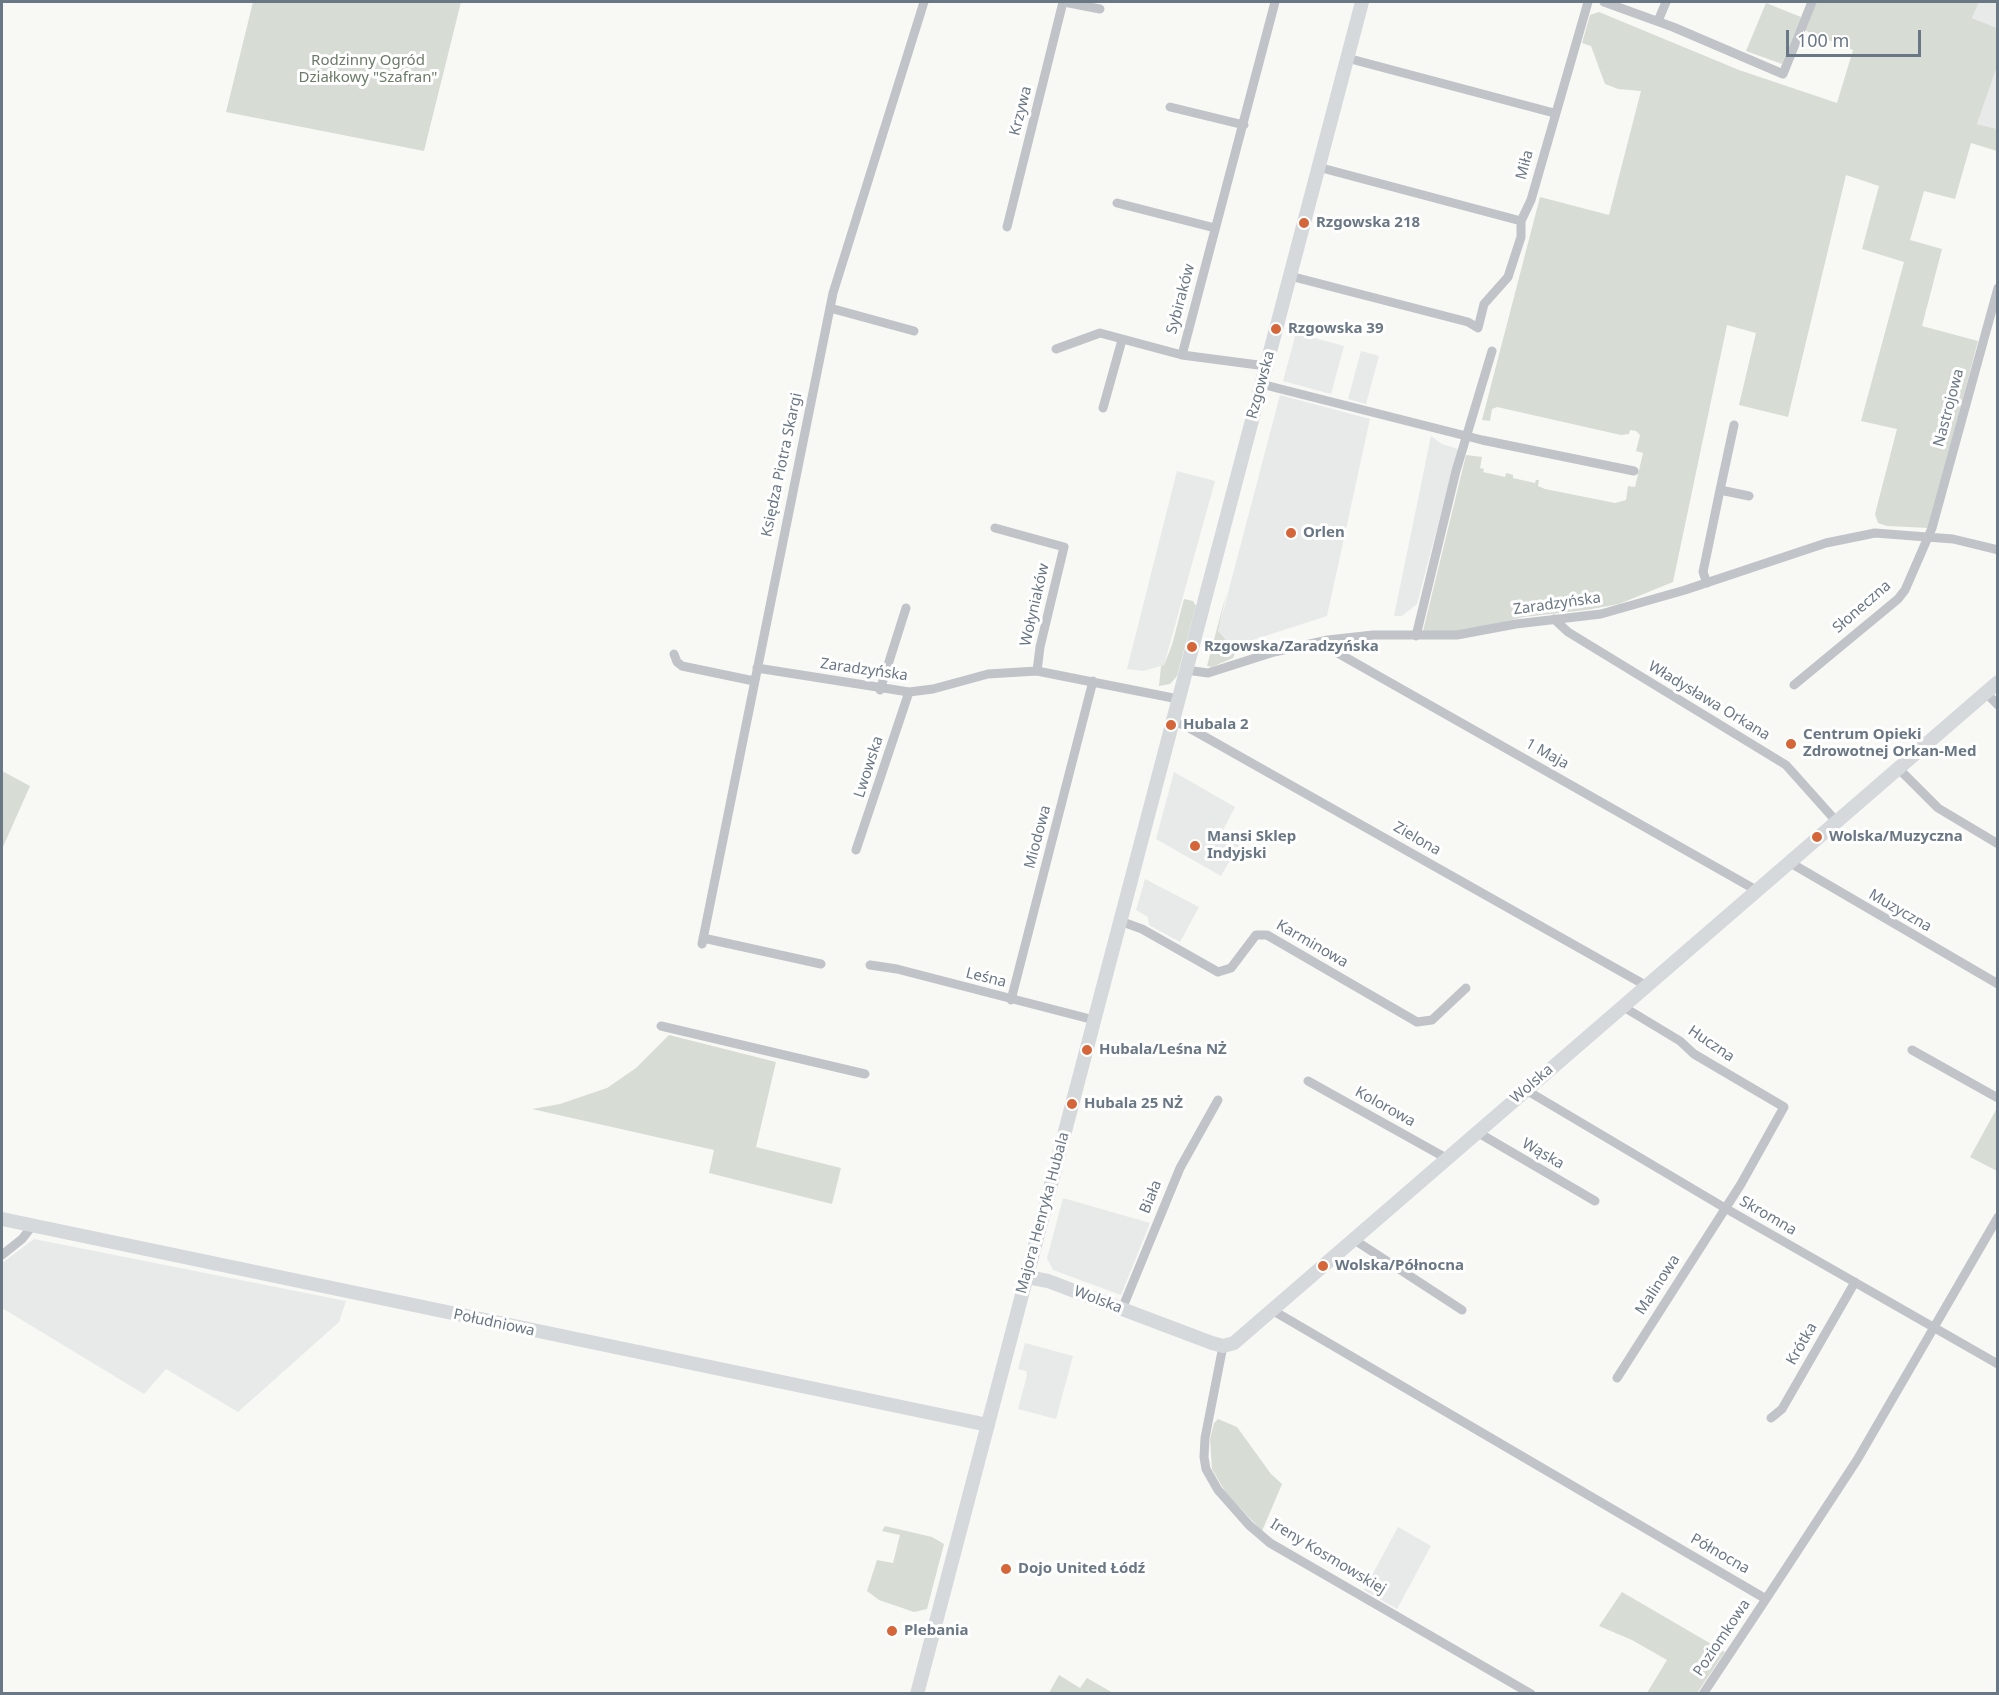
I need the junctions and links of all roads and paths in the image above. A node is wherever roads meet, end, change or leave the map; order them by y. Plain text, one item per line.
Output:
1 (924, 2) edge
2 (1064, 2) edge
3 (1275, 2) edge
4 (1362, 2) edge
5 (1588, 2) edge
6 (1604, 2) edge
7 (1666, 2) edge
8 (1812, 2) edge
9 (1100, 9) dead end
10 (1658, 21) junction
11 (1347, 58) junction
12 (1170, 108) dead end
13 (1554, 113) junction
14 (1244, 125) junction
15 (1318, 167) junction
16 (1117, 203) dead end
17 (1521, 221) junction
18 (1007, 228) dead end
19 (1215, 228) junction
20 (1290, 276) junction
21 (1998, 288) edge
22 (830, 308) junction
23 (914, 331) dead end
24 (1122, 340) junction
25 (1056, 350) dead end
26 (1492, 351) dead end
27 (1182, 355) junction
28 (1266, 366) junction
29 (1261, 384) junction
30 (1103, 408) dead end
31 (1734, 425) dead end
32 (1467, 436) junction
33 (1634, 471) dead end
34 (1720, 490) junction
35 (1749, 496) dead end
36 (995, 528) dead end
37 (1930, 536) junction
38 (1998, 550) edge
39 (1707, 583) junction
40 (906, 608) dead end
41 (1554, 619) junction
42 (1416, 636) junction
43 (1328, 640) junction
44 (674, 654) dead end
45 (757, 668) junction
46 (1186, 670) junction
47 (1037, 671) junction
48 (754, 681) junction
49 (1093, 681) junction
50 (1998, 682) edge
51 (1794, 685) dead end
52 (880, 690) junction
53 (909, 692) junction
54 (1986, 692) junction
55 (1178, 699) junction
56 (1998, 705) edge
57 (1172, 722) junction
58 (1898, 768) junction
59 (1836, 821) junction
60 (1998, 844) edge
61 (856, 850) dead end
62 (1789, 862) junction
63 (1756, 890) junction
64 (1120, 921) junction
65 (821, 964) dead end
66 (870, 965) dead end
67 (1998, 984) edge
68 (1645, 985) junction
69 (1466, 988) dead end
70 (1011, 1000) junction
71 (1622, 1006) junction
72 (1094, 1020) junction
73 (661, 1026) dead end
74 (1912, 1050) dead end
75 (866, 1074) dead end
76 (1308, 1081) dead end
77 (1526, 1090) junction
78 (1998, 1098) edge
79 (1218, 1100) dead end
80 (1784, 1107) joint
81 (1477, 1132) junction
82 (1446, 1158) junction
83 (1595, 1201) dead end
84 (1725, 1209) junction
85 (1998, 1217) edge
86 (2, 1219) edge
87 (33, 1225) junction
88 (1353, 1239) junction
89 (2, 1255) edge
90 (1027, 1277) junction
91 (1855, 1282) junction
92 (1122, 1309) junction
93 (1272, 1310) junction
94 (1462, 1310) dead end
95 (1934, 1329) junction
96 (1223, 1346) junction
97 (1998, 1364) edge
98 (1617, 1378) dead end
99 (1771, 1418) dead end
100 (988, 1425) junction
101 (1766, 1599) junction
102 (917, 1694) edge
103 (1531, 1694) edge
104 (1703, 1694) edge

1 - 22 street, Księdza Piotra Skargi
2 - 9 street
2 - 18 street, Krzywa
3 - 14 street, Sybiraków
4 - 11 street, Rzgowska
5 - 13 street, Miła
6 - 10 street
7 - 10 street
8 - 10 street
11 - 13 street
11 - 15 street, Rzgowska
12 - 14 street
13 - 17 street, Miła
14 - 19 street, Sybiraków
15 - 17 street
15 - 20 street, Rzgowska
16 - 19 street
17 - 20 street, Miła
19 - 27 street, Sybiraków
20 - 28 street, Rzgowska
21 - 37 street, Nastrojowa
22 - 23 street
22 - 45 street, Księdza Piotra Skargi
24 - 25 street, Sybiraków
24 - 27 street, Sybiraków
24 - 30 street
26 - 32 street
27 - 28 street
28 - 29 street, Rzgowska
29 - 32 street
29 - 46 street, Rzgowska
31 - 34 street
32 - 33 street
32 - 42 street
34 - 35 street
34 - 39 street
36 - 47 street, Wołyniaków
37 - 38 street, Zaradzyńska
37 - 39 street, Zaradzyńska
37 - 51 street, Słoneczna
39 - 41 street, Zaradzyńska
40 - 52 street
41 - 42 street, Zaradzyńska
41 - 59 street, Władysława Orkana
42 - 43 street, Zaradzyńska
43 - 46 street, Zaradzyńska
43 - 63 street, 1 Maja
44 - 48 street
45 - 48 street, Księdza Piotra Skargi
45 - 52 street, Zaradzyńska
46 - 55 street, Rzgowska
47 - 49 street, Zaradzyńska
47 - 53 street, Zaradzyńska
48 - 65 street, Księdza Piotra Skargi
49 - 55 street, Zaradzyńska
49 - 70 street, Miodowa
50 - 54 street, Wolska
52 - 53 street, Zaradzyńska
53 - 61 street, Lwowska
54 - 56 street
54 - 58 street, Wolska
55 - 57 street, Majora Henryka Hubala
57 - 64 street, Majora Henryka Hubala
57 - 68 street, Zielona
58 - 59 street, Wolska
58 - 60 street
59 - 62 street, Wolska
62 - 63 street, Wolska
62 - 67 street, Muzyczna
63 - 68 street, Wolska
64 - 69 street, Karminowa
64 - 72 street, Majora Henryka Hubala
66 - 70 street, Leśna
68 - 71 street, Wolska
70 - 72 street, Leśna
71 - 77 street, Wolska
71 - 80 street, Huczna
72 - 90 street, Majora Henryka Hubala
73 - 75 street
74 - 78 street
76 - 82 street, Kolorowa
77 - 81 street, Wolska
77 - 84 street, Skromna
79 - 92 street, Biała
80 - 84 street, Malinowa
81 - 82 street, Wolska
81 - 83 street, Wąska
82 - 88 street, Wolska
84 - 91 street, Skromna
84 - 98 street, Malinowa
85 - 95 street
86 - 87 street, Południowa
87 - 89 street
87 - 100 street, Południowa
88 - 93 street, Wolska
88 - 94 street
90 - 92 street, Wolska
90 - 100 street, Majora Henryka Hubala
91 - 95 street, Skromna
91 - 99 street, Krótka
92 - 96 street, Wolska
93 - 96 street, Wolska
93 - 101 street, Północna
95 - 97 street, Skromna
95 - 101 street
96 - 103 street, Ireny Kosmowskiej
100 - 102 street, Majora Henryka Hubala
101 - 104 street, Poziomkowa

